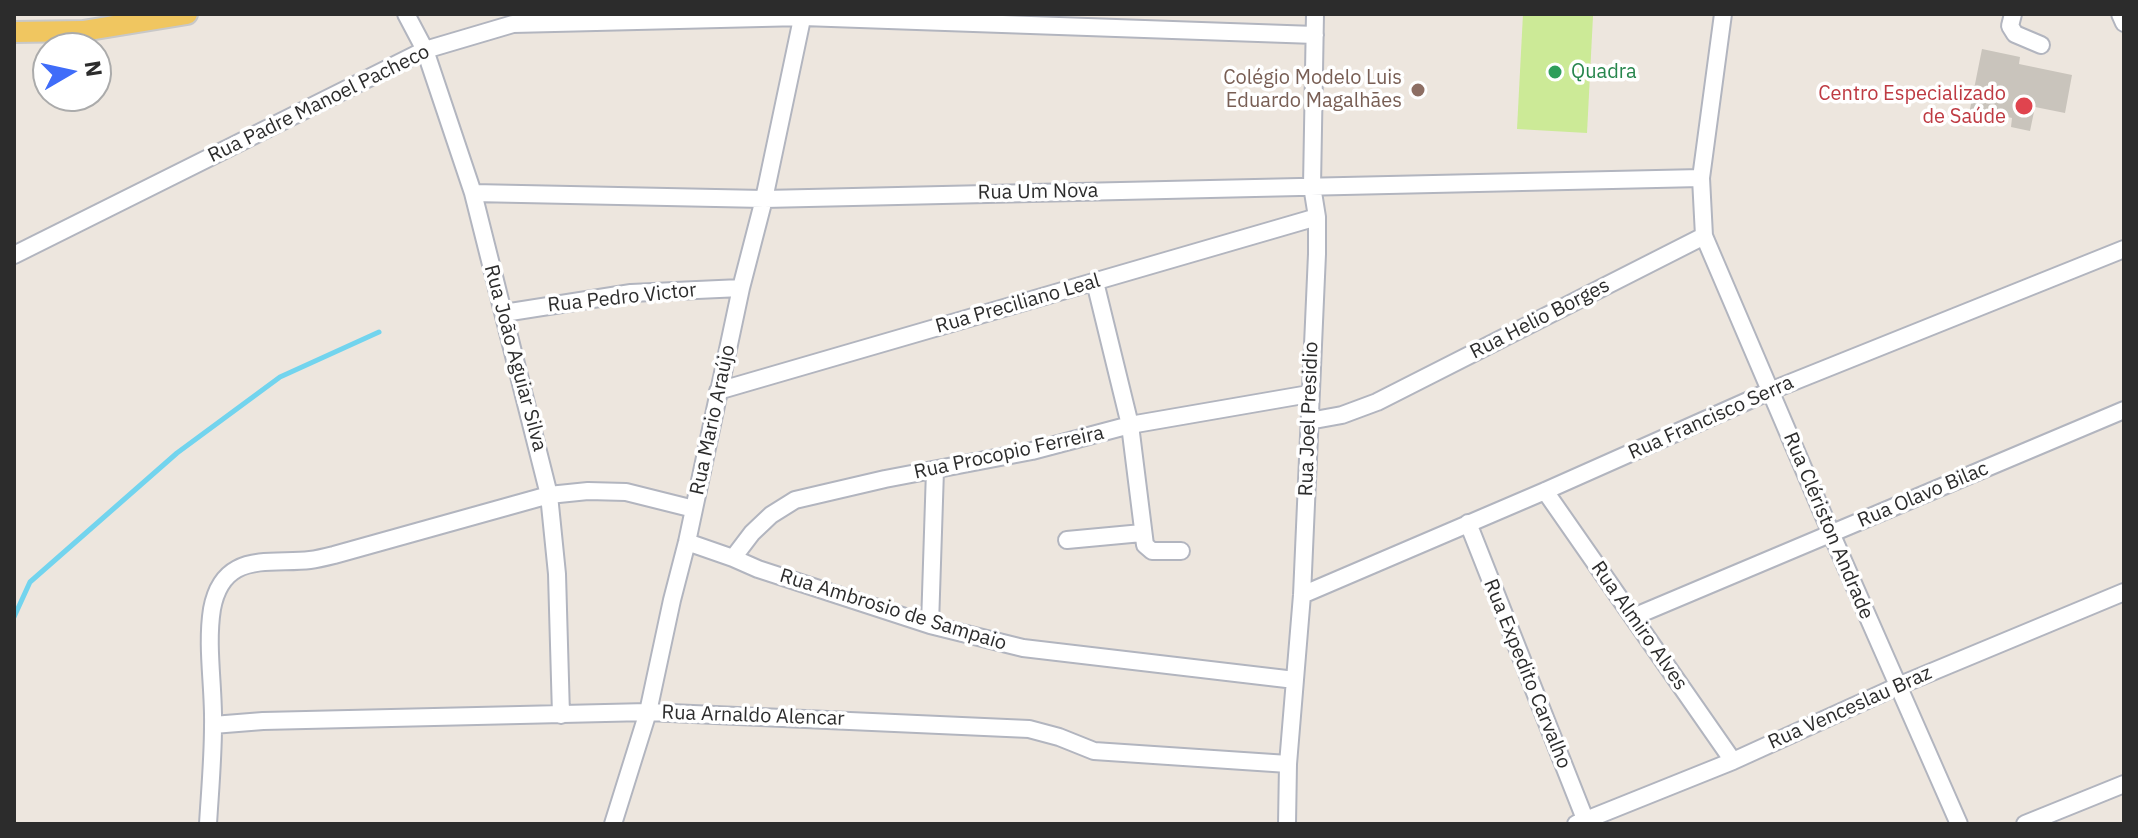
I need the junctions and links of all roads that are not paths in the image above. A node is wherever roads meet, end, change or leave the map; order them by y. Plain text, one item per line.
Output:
1 (187, 14) edge
2 (406, 14) edge
3 (1315, 14) edge
4 (1723, 14) edge
5 (2013, 14) edge
6 (2120, 14) edge
7 (803, 16) edge
8 (2124, 23) edge
9 (14, 32) edge
10 (1315, 35) junction
11 (2041, 45) dead end
12 (425, 50) junction
13 (1701, 178) junction
14 (1312, 186) junction
15 (473, 193) junction
16 (764, 199) junction
17 (1317, 217) junction
18 (1704, 236) junction
19 (2124, 249) edge
20 (14, 255) edge
21 (1095, 282) junction
22 (741, 288) junction
23 (504, 313) junction
24 (718, 391) junction
25 (1770, 391) junction
26 (1309, 394) junction
27 (2124, 410) edge
28 (1309, 421) junction
29 (1130, 425) junction
30 (935, 470) junction
31 (1545, 491) junction
32 (549, 495) junction
33 (694, 509) junction
34 (1468, 523) junction
35 (1142, 533) junction
36 (1831, 533) junction
37 (1067, 540) dead end
38 (687, 542) junction
39 (1181, 551) dead end
40 (733, 558) junction
41 (2124, 592) edge
42 (1302, 595) junction
43 (1633, 617) junction
44 (930, 625) junction
45 (1295, 680) junction
46 (1898, 686) junction
47 (648, 712) junction
48 (561, 715) junction
49 (213, 725) junction
50 (1733, 761) junction
51 (1288, 764) junction
52 (2124, 784) edge
53 (1583, 823) edge
54 (208, 824) edge
55 (613, 824) edge
56 (1287, 824) edge
57 (1959, 824) edge
58 (2025, 824) edge

1 - 9 main road
2 - 12 street, Rua João Aguiar Silva
3 - 10 street, Rua Joel Presidio
4 - 13 street, Rua Clériston Andrade
5 - 11 street
6 - 8 street
7 - 10 street, Rua Padre Manoel Pacheco
7 - 12 street, Rua Padre Manoel Pacheco
7 - 16 street, Rua Mario Araújo
10 - 14 street, Rua Joel Presidio
12 - 15 street, Rua João Aguiar Silva
12 - 20 street, Rua Padre Manoel Pacheco
13 - 14 street, Rua Um Nova
13 - 18 street, Rua Clériston Andrade
14 - 16 street, Rua Um Nova
14 - 17 street, Rua Joel Presidio
15 - 16 street, Rua Um Nova
15 - 23 street, Rua João Aguiar Silva
16 - 22 street, Rua Mario Araújo
17 - 21 street, Rua Preciliano Leal
17 - 26 street, Rua Joel Presidio
18 - 25 street, Rua Clériston Andrade
18 - 28 street, Rua Helio Borges
19 - 25 street, Rua Francisco Serra
21 - 24 street, Rua Preciliano Leal
21 - 29 street
22 - 23 street, Rua Pedro Victor
22 - 24 street, Rua Mario Araújo
23 - 32 street, Rua João Aguiar Silva
24 - 33 street, Rua Mario Araújo
25 - 31 street, Rua Francisco Serra
25 - 36 street, Rua Clériston Andrade
26 - 28 street, Rua Joel Presidio
26 - 29 street, Rua Procopio Ferreira
27 - 36 street, Rua Olavo Bilac
28 - 42 street, Rua Joel Presidio
29 - 30 street, Rua Procopio Ferreira
29 - 35 street
30 - 40 street, Rua Procopio Ferreira
30 - 44 street
31 - 34 street, Rua Francisco Serra
31 - 43 street, Rua Almiro Alves
32 - 33 street
32 - 48 street, Rua João Aguiar Silva
32 - 49 street
33 - 38 street, Rua Mario Araújo
34 - 42 street, Rua Francisco Serra
34 - 53 street, Rua Expedito Carvalho
35 - 37 street
35 - 39 street
36 - 43 street, Rua Olavo Bilac
36 - 46 street, Rua Clériston Andrade
38 - 40 street, Rua Ambrosio de Sampaio
38 - 47 street, Rua Mario Araújo
40 - 44 street, Rua Ambrosio de Sampaio
41 - 46 street, Rua Venceslau Braz
42 - 45 street, Rua Joel Presidio
43 - 50 street, Rua Almiro Alves
44 - 45 street, Rua Ambrosio de Sampaio
45 - 51 street, Rua Joel Presidio
46 - 50 street, Rua Venceslau Braz
46 - 57 street, Rua Clériston Andrade
47 - 48 street, Rua Arnaldo Alencar
47 - 51 street, Rua Arnaldo Alencar
47 - 55 street, Rua Mario Araújo
48 - 49 street, Rua Arnaldo Alencar
49 - 54 street
50 - 53 street, Rua Venceslau Braz
51 - 56 street, Rua Joel Presidio
52 - 58 street

